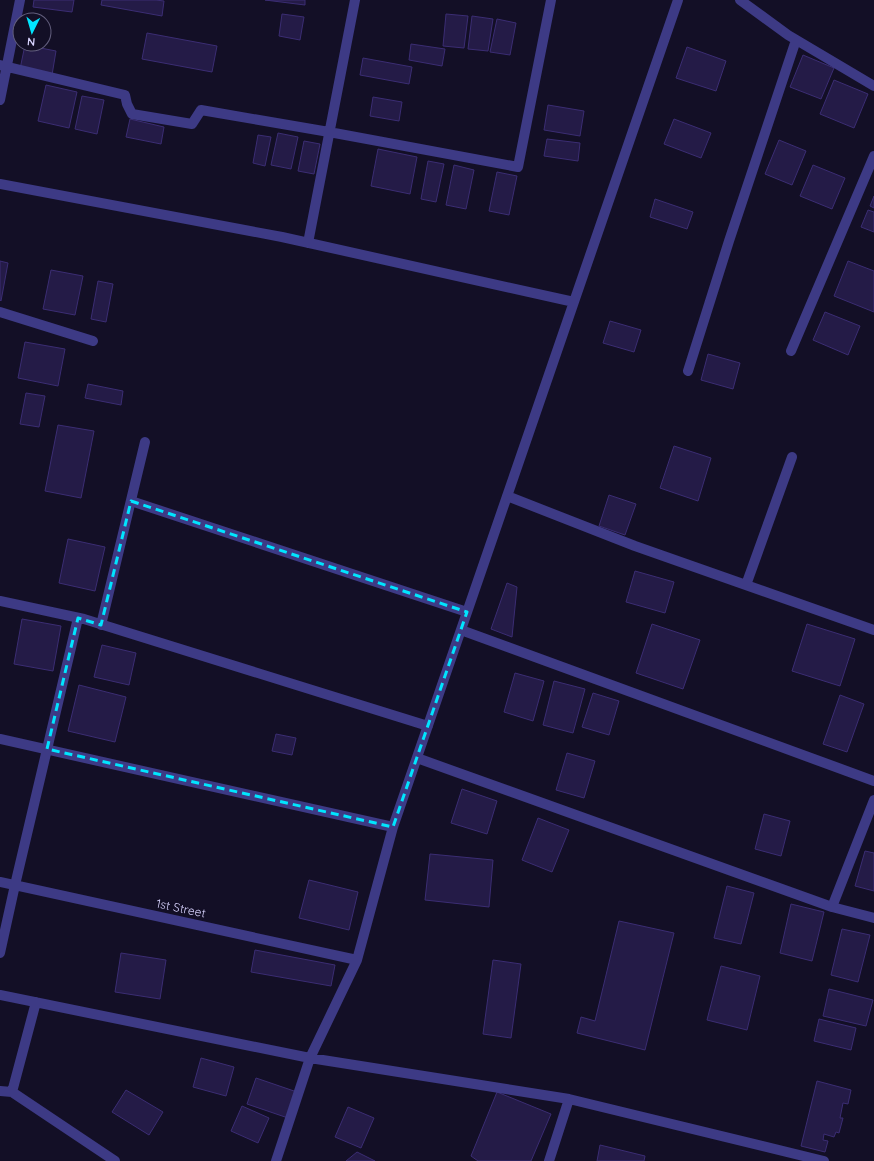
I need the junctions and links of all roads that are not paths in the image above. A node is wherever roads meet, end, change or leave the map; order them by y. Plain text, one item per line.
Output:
1 (20, 0) edge
2 (355, 0) edge
3 (551, 0) edge
4 (678, 0) edge
5 (740, 0) edge
6 (796, 40) junction
7 (4, 66) edge
8 (874, 86) edge
9 (0, 100) edge
10 (329, 132) junction
11 (874, 156) edge
12 (0, 184) edge
13 (308, 243) junction
14 (574, 302) junction
15 (0, 312) edge
16 (93, 340) dead end
17 (791, 351) dead end
18 (688, 371) dead end
19 (145, 442) dead end
20 (792, 457) dead end
21 (507, 496) junction
22 (131, 501) junction
23 (746, 585) junction
24 (0, 601) edge
25 (467, 612) junction
26 (78, 618) junction
27 (101, 624) junction
28 (461, 630) junction
29 (874, 630) edge
30 (428, 726) junction
31 (0, 739) edge
32 (47, 749) junction
33 (417, 758) junction
34 (874, 781) edge
35 (874, 800) edge
36 (393, 827) junction
37 (0, 882) edge
38 (15, 885) junction
39 (832, 907) junction
40 (874, 918) edge
41 (0, 953) edge
42 (357, 960) junction
43 (0, 995) edge
44 (36, 1002) junction
45 (310, 1058) junction
46 (0, 1091) edge
47 (12, 1092) junction
48 (569, 1099) junction
49 (115, 1161) edge
50 (276, 1161) edge
51 (549, 1161) edge
52 (824, 1161) edge

1 - 7 street
2 - 10 street
3 - 10 street
4 - 14 street
5 - 6 street
6 - 8 street
6 - 18 street
7 - 9 street
7 - 10 street
10 - 13 street
11 - 17 street
12 - 13 street
13 - 14 street
14 - 21 street
15 - 16 street
19 - 22 street
20 - 23 street
21 - 23 street
21 - 25 street
22 - 25 street
22 - 27 street
23 - 29 street
24 - 26 street
25 - 28 street
26 - 27 street
26 - 32 street
27 - 30 street
28 - 30 street
28 - 34 street
30 - 33 street
31 - 32 street
32 - 36 street
32 - 38 street
33 - 36 street
33 - 39 street
35 - 39 street
36 - 42 street
37 - 38 street, 1st Street
38 - 41 street
38 - 42 street, 1st Street
39 - 40 street
42 - 45 street
43 - 44 street
44 - 45 street
44 - 47 street
45 - 48 street
45 - 50 street
46 - 47 street
47 - 49 street
48 - 51 street
48 - 52 street

